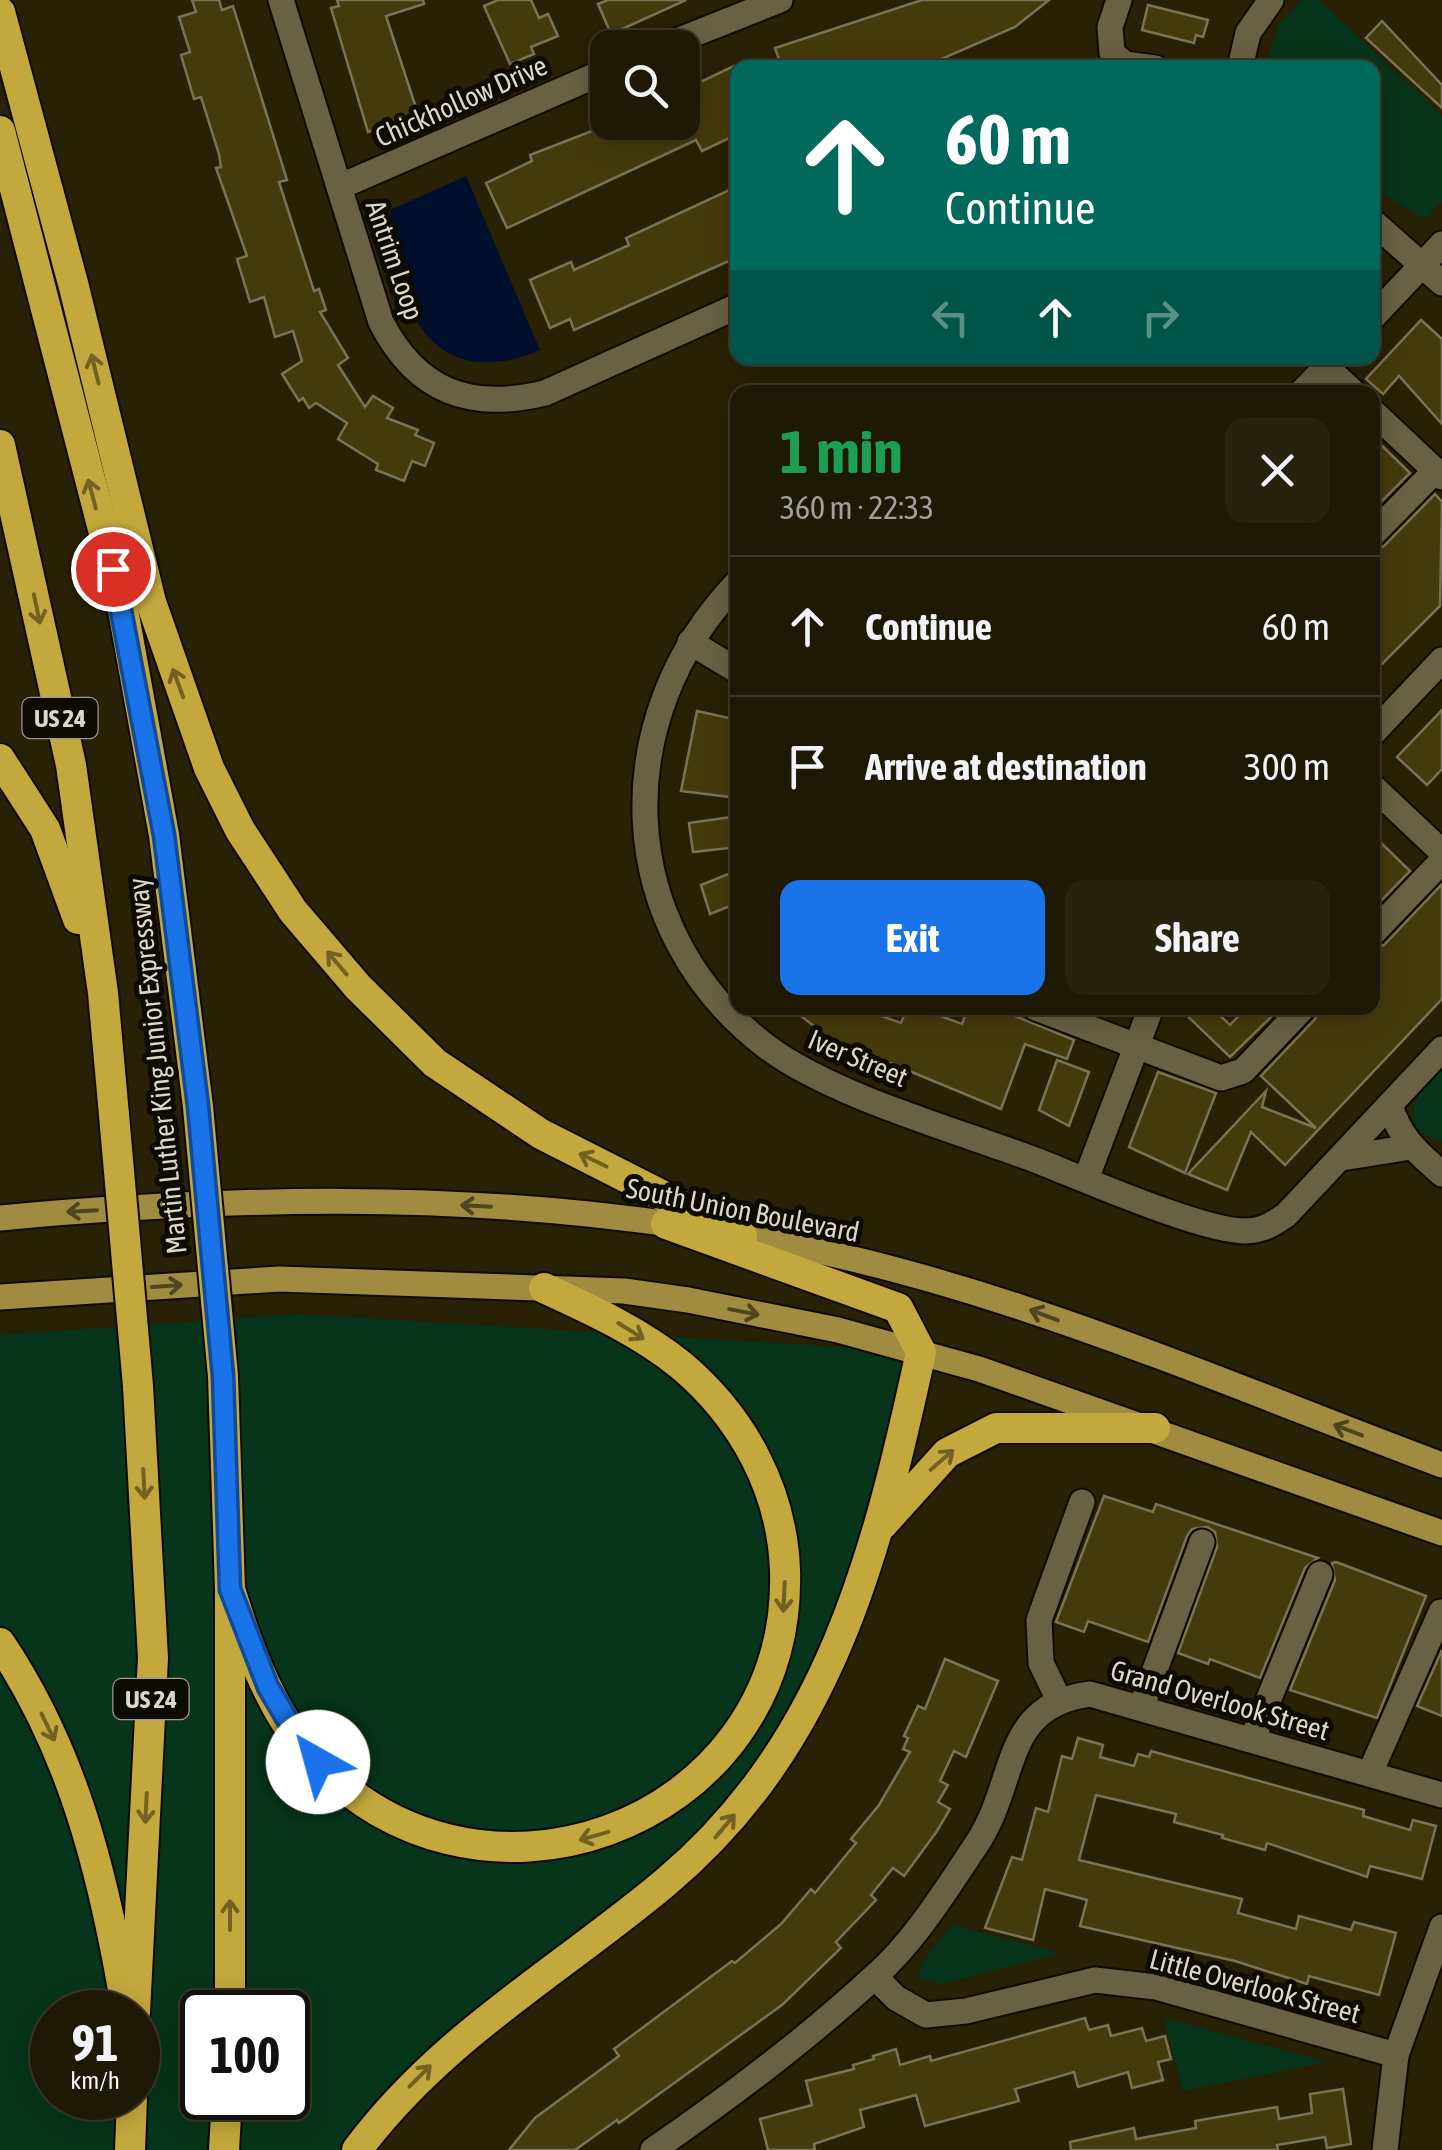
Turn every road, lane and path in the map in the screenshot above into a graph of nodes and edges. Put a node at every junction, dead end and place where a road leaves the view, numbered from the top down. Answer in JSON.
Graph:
{"nodes":[{"id":1,"x":281,"y":0,"type":"edge"},
{"id":2,"x":780,"y":0,"type":"edge"},
{"id":3,"x":1119,"y":0,"type":"edge"},
{"id":4,"x":1271,"y":0,"type":"edge"},
{"id":5,"x":712,"y":11,"type":"edge"},
{"id":6,"x":0,"y":12,"type":"edge"},
{"id":7,"x":685,"y":30,"type":"edge"},
{"id":8,"x":1120,"y":60,"type":"edge"},
{"id":9,"x":1242,"y":60,"type":"edge"},
{"id":10,"x":590,"y":78,"type":"edge"},
{"id":11,"x":0,"y":131,"type":"edge"},
{"id":12,"x":339,"y":188,"type":"junction"},
{"id":13,"x":1380,"y":228,"type":"edge"},
{"id":14,"x":1442,"y":244,"type":"edge"},
{"id":15,"x":1423,"y":265,"type":"junction"},
{"id":16,"x":1442,"y":283,"type":"edge"},
{"id":17,"x":730,"y":310,"type":"edge"},
{"id":18,"x":1380,"y":310,"type":"edge"},
{"id":19,"x":1327,"y":365,"type":"edge"},
{"id":20,"x":1332,"y":365,"type":"edge"},
{"id":21,"x":1309,"y":385,"type":"edge"},
{"id":22,"x":1348,"y":385,"type":"edge"},
{"id":23,"x":1380,"y":418,"type":"edge"},
{"id":24,"x":0,"y":446,"type":"edge"},
{"id":25,"x":1439,"y":473,"type":"edge"},
{"id":26,"x":1380,"y":528,"type":"edge"},
{"id":27,"x":730,"y":592,"type":"edge"},
{"id":28,"x":690,"y":642,"type":"junction"},
{"id":29,"x":1442,"y":660,"type":"edge"},
{"id":30,"x":730,"y":667,"type":"edge"},
{"id":31,"x":1380,"y":726,"type":"edge"},
{"id":32,"x":9,"y":770,"type":"edge"},
{"id":33,"x":1380,"y":794,"type":"edge"},
{"id":34,"x":1442,"y":852,"type":"edge"},
{"id":35,"x":1442,"y":861,"type":"edge"},
{"id":36,"x":1380,"y":926,"type":"edge"},
{"id":37,"x":102,"y":993,"type":"junction"},
{"id":38,"x":730,"y":1011,"type":"edge"},
{"id":39,"x":733,"y":1015,"type":"edge"},
{"id":40,"x":1054,"y":1015,"type":"edge"},
{"id":41,"x":1148,"y":1015,"type":"edge"},
{"id":42,"x":1296,"y":1015,"type":"edge"},
{"id":43,"x":1136,"y":1047,"type":"junction"},
{"id":44,"x":1442,"y":1049,"type":"edge"},
{"id":45,"x":1390,"y":1105,"type":"junction"},
{"id":46,"x":1411,"y":1147,"type":"junction"},
{"id":47,"x":1342,"y":1158,"type":"junction"},
{"id":48,"x":1442,"y":1174,"type":"edge"},
{"id":49,"x":1086,"y":1180,"type":"junction"},
{"id":50,"x":0,"y":1218,"type":"edge"},
{"id":51,"x":666,"y":1224,"type":"junction"},
{"id":52,"x":742,"y":1236,"type":"junction"},
{"id":53,"x":544,"y":1288,"type":"junction"},
{"id":54,"x":0,"y":1297,"type":"edge"},
{"id":55,"x":920,"y":1352,"type":"junction"},
{"id":56,"x":1155,"y":1428,"type":"junction"},
{"id":57,"x":1442,"y":1465,"type":"edge"},
{"id":58,"x":1082,"y":1502,"type":"dead end"},
{"id":59,"x":876,"y":1532,"type":"junction"},
{"id":60,"x":1442,"y":1533,"type":"edge"},
{"id":61,"x":1202,"y":1542,"type":"dead end"},
{"id":62,"x":1320,"y":1574,"type":"dead end"},
{"id":63,"x":230,"y":1589,"type":"junction"},
{"id":64,"x":1441,"y":1612,"type":"edge"},
{"id":65,"x":0,"y":1643,"type":"edge"},
{"id":66,"x":1058,"y":1698,"type":"junction"},
{"id":67,"x":1141,"y":1708,"type":"junction"},
{"id":68,"x":1252,"y":1740,"type":"junction"},
{"id":69,"x":1370,"y":1773,"type":"junction"},
{"id":70,"x":1442,"y":1795,"type":"edge"},
{"id":71,"x":1442,"y":1927,"type":"edge"},
{"id":72,"x":875,"y":1977,"type":"junction"},
{"id":73,"x":123,"y":1990,"type":"edge"},
{"id":74,"x":136,"y":1990,"type":"edge"},
{"id":75,"x":230,"y":1990,"type":"edge"},
{"id":76,"x":1396,"y":2054,"type":"junction"},
{"id":77,"x":131,"y":2120,"type":"edge"},
{"id":78,"x":226,"y":2120,"type":"edge"},
{"id":79,"x":130,"y":2150,"type":"edge"},
{"id":80,"x":224,"y":2150,"type":"edge"},
{"id":81,"x":357,"y":2150,"type":"edge"},
{"id":82,"x":653,"y":2150,"type":"edge"},
{"id":83,"x":1385,"y":2150,"type":"edge"}],
"edges":[{"from":1,"to":12,"type":"street","name":"Antrim Loop"},
{"from":2,"to":5,"type":"street"},
{"from":3,"to":8,"type":"street"},
{"from":4,"to":9,"type":"street"},
{"from":5,"to":7,"type":"street"},
{"from":52,"to":6,"type":"highway","one_way":true},
{"from":10,"to":12,"type":"street","name":"Chickhollow Drive"},
{"from":63,"to":11,"type":"highway","name":"Martin Luther King Junior Expressway","one_way":true,"bridge":true},
{"from":12,"to":17,"type":"street","name":"Antrim Loop"},
{"from":13,"to":15,"type":"street"},
{"from":14,"to":15,"type":"street"},
{"from":15,"to":16,"type":"street"},
{"from":15,"to":18,"type":"street"},
{"from":19,"to":21,"type":"street"},
{"from":20,"to":22,"type":"street"},
{"from":23,"to":25,"type":"street"},
{"from":24,"to":37,"type":"highway","name":"Martin Luther King Junior Expressway","number":"US 24","one_way":true},
{"from":25,"to":26,"type":"street"},
{"from":27,"to":28,"type":"street","name":"Iver Street"},
{"from":28,"to":30,"type":"street"},
{"from":28,"to":38,"type":"street","name":"Iver Street"},
{"from":29,"to":31,"type":"street"},
{"from":32,"to":37,"type":"highway"},
{"from":33,"to":34,"type":"street"},
{"from":35,"to":36,"type":"street"},
{"from":37,"to":74,"type":"highway","name":"Martin Luther King Junior Expressway","number":"US 24","one_way":true,"bridge":true},
{"from":39,"to":49,"type":"street","name":"Iver Street"},
{"from":40,"to":43,"type":"street"},
{"from":41,"to":43,"type":"street"},
{"from":42,"to":43,"type":"street"},
{"from":43,"to":49,"type":"street"},
{"from":44,"to":45,"type":"street"},
{"from":45,"to":46,"type":"street"},
{"from":45,"to":47,"type":"street"},
{"from":46,"to":47,"type":"street"},
{"from":46,"to":48,"type":"street"},
{"from":47,"to":49,"type":"street","name":"Iver Street"},
{"from":51,"to":50,"type":"main road","name":"South Union Boulevard","one_way":true},
{"from":51,"to":52,"type":"main road","name":"South Union Boulevard"},
{"from":51,"to":55,"type":"highway"},
{"from":57,"to":52,"type":"main road","name":"South Union Boulevard","one_way":true},
{"from":54,"to":53,"type":"main road","one_way":true},
{"from":53,"to":55,"type":"main road","one_way":true},
{"from":53,"to":63,"type":"highway","one_way":true},
{"from":55,"to":56,"type":"main road"},
{"from":55,"to":59,"type":"highway"},
{"from":59,"to":56,"type":"highway","one_way":true},
{"from":56,"to":60,"type":"main road"},
{"from":58,"to":66,"type":"street"},
{"from":81,"to":59,"type":"highway","one_way":true},
{"from":61,"to":67,"type":"street"},
{"from":62,"to":68,"type":"street"},
{"from":75,"to":63,"type":"highway","name":"Martin Luther King Junior Expressway","one_way":true},
{"from":64,"to":69,"type":"street"},
{"from":65,"to":73,"type":"highway","one_way":true},
{"from":66,"to":67,"type":"street","name":"Grand Overlook Street"},
{"from":66,"to":72,"type":"street"},
{"from":67,"to":68,"type":"street","name":"Grand Overlook Street"},
{"from":68,"to":69,"type":"street","name":"Grand Overlook Street"},
{"from":69,"to":70,"type":"street","name":"Grand Overlook Street"},
{"from":71,"to":76,"type":"street"},
{"from":72,"to":76,"type":"street","name":"Little Overlook Street"},
{"from":72,"to":82,"type":"street"},
{"from":76,"to":83,"type":"street"},
{"from":77,"to":79,"type":"highway"},
{"from":78,"to":80,"type":"highway"}]}
